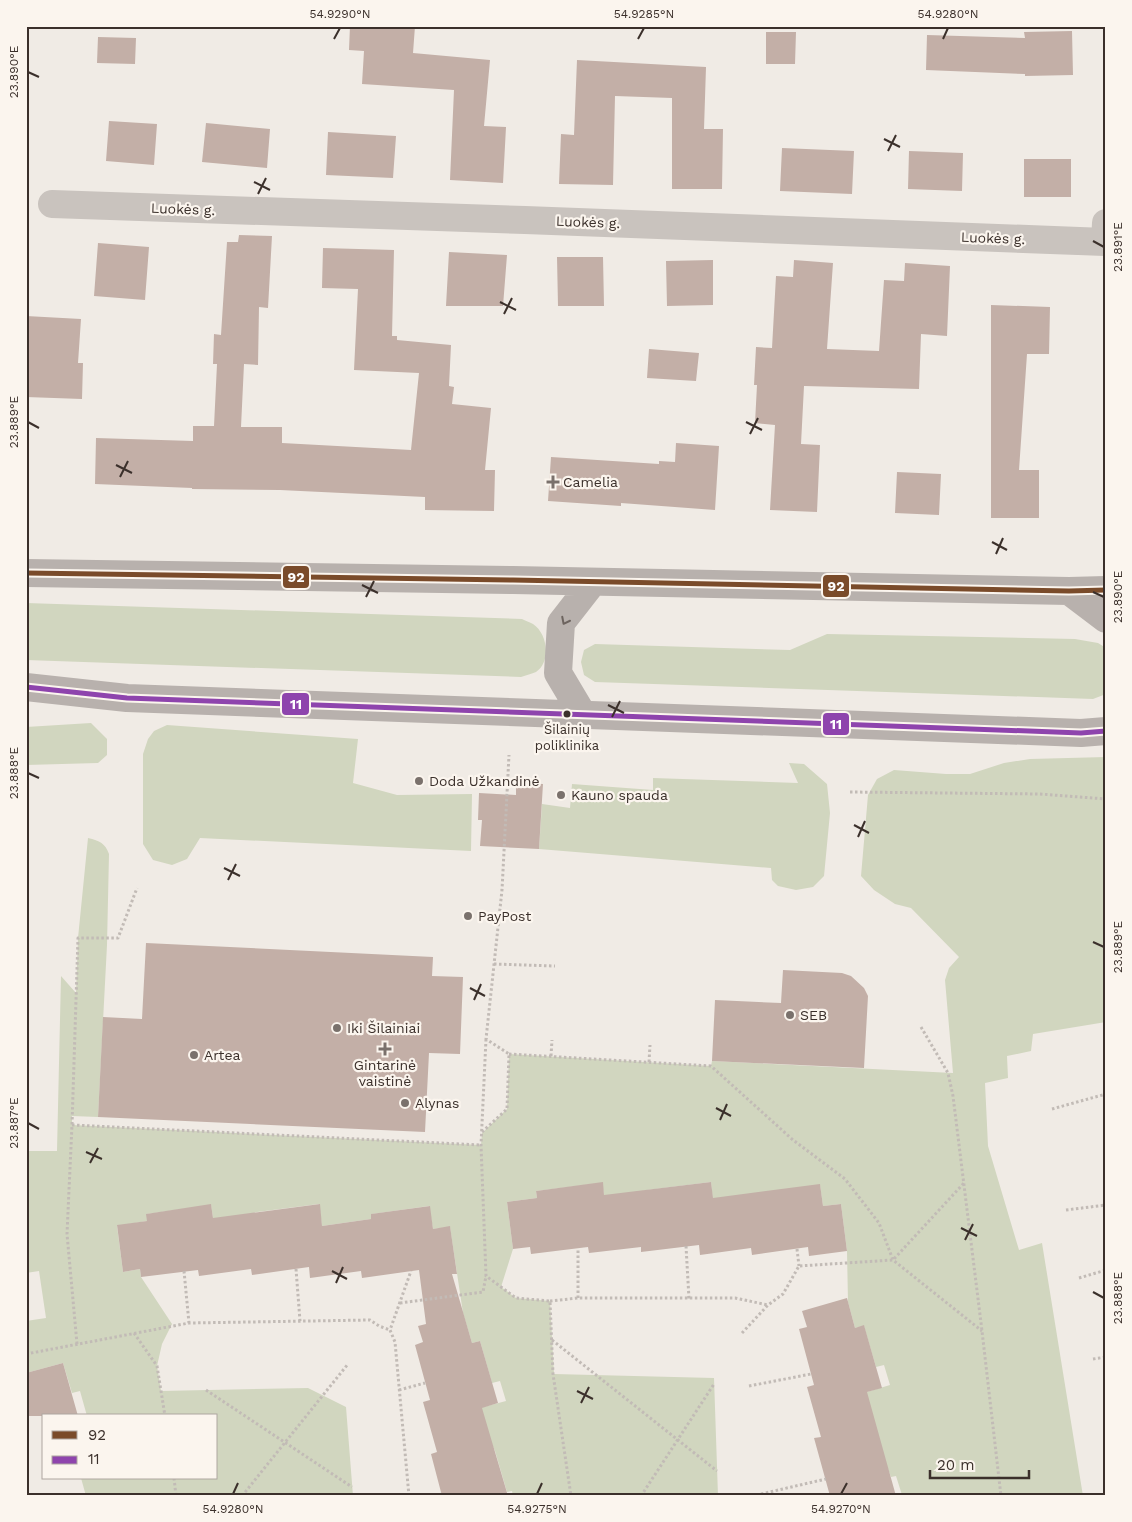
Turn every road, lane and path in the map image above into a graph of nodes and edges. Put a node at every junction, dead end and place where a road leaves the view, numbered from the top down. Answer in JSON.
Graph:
{"nodes":[{"id":1,"x":52,"y":204,"type":"dead end"},
{"id":2,"x":1106,"y":224,"type":"edge"},
{"id":3,"x":26,"y":558,"type":"edge"},
{"id":4,"x":26,"y":573,"type":"edge"},
{"id":5,"x":86,"y":573,"type":"junction"},
{"id":6,"x":593,"y":582,"type":"junction"},
{"id":7,"x":1106,"y":590,"type":"edge"},
{"id":8,"x":1069,"y":591,"type":"junction"},
{"id":9,"x":1106,"y":619,"type":"edge"},
{"id":10,"x":32,"y":690,"type":"edge"},
{"id":11,"x":583,"y":715,"type":"junction"},
{"id":12,"x":1106,"y":717,"type":"edge"},
{"id":13,"x":1093,"y":732,"type":"edge"},
{"id":14,"x":509,"y":755,"type":"dead end"},
{"id":15,"x":850,"y":792,"type":"dead end"},
{"id":16,"x":1106,"y":799,"type":"edge"},
{"id":17,"x":137,"y":888,"type":"dead end"},
{"id":18,"x":494,"y":964,"type":"junction"},
{"id":19,"x":556,"y":966,"type":"dead end"},
{"id":20,"x":921,"y":1027,"type":"dead end"},
{"id":21,"x":486,"y":1039,"type":"junction"},
{"id":22,"x":552,"y":1040,"type":"dead end"},
{"id":23,"x":650,"y":1044,"type":"dead end"},
{"id":24,"x":509,"y":1054,"type":"junction"},
{"id":25,"x":551,"y":1056,"type":"junction"},
{"id":26,"x":649,"y":1062,"type":"junction"},
{"id":27,"x":1106,"y":1094,"type":"edge"},
{"id":28,"x":1052,"y":1109,"type":"dead end"},
{"id":29,"x":72,"y":1125,"type":"junction"},
{"id":30,"x":482,"y":1132,"type":"junction"},
{"id":31,"x":481,"y":1145,"type":"junction"},
{"id":32,"x":964,"y":1183,"type":"junction"},
{"id":33,"x":1106,"y":1205,"type":"edge"},
{"id":34,"x":1066,"y":1210,"type":"dead end"},
{"id":35,"x":686,"y":1246,"type":"dead end"},
{"id":36,"x":578,"y":1248,"type":"dead end"},
{"id":37,"x":797,"y":1249,"type":"dead end"},
{"id":38,"x":893,"y":1260,"type":"junction"},
{"id":39,"x":799,"y":1266,"type":"junction"},
{"id":40,"x":296,"y":1269,"type":"dead end"},
{"id":41,"x":1106,"y":1270,"type":"edge"},
{"id":42,"x":411,"y":1271,"type":"dead end"},
{"id":43,"x":184,"y":1272,"type":"dead end"},
{"id":44,"x":486,"y":1276,"type":"junction"},
{"id":45,"x":1079,"y":1278,"type":"dead end"},
{"id":46,"x":578,"y":1298,"type":"junction"},
{"id":47,"x":689,"y":1299,"type":"junction"},
{"id":48,"x":550,"y":1301,"type":"junction"},
{"id":49,"x":400,"y":1303,"type":"junction"},
{"id":50,"x":768,"y":1305,"type":"junction"},
{"id":51,"x":300,"y":1322,"type":"junction"},
{"id":52,"x":190,"y":1323,"type":"junction"},
{"id":53,"x":390,"y":1330,"type":"junction"},
{"id":54,"x":982,"y":1331,"type":"junction"},
{"id":55,"x":134,"y":1333,"type":"junction"},
{"id":56,"x":742,"y":1333,"type":"dead end"},
{"id":57,"x":551,"y":1340,"type":"junction"},
{"id":58,"x":77,"y":1344,"type":"junction"},
{"id":59,"x":26,"y":1354,"type":"edge"},
{"id":60,"x":1106,"y":1357,"type":"edge"},
{"id":61,"x":1093,"y":1359,"type":"dead end"},
{"id":62,"x":348,"y":1364,"type":"dead end"},
{"id":63,"x":811,"y":1374,"type":"dead end"},
{"id":64,"x":425,"y":1383,"type":"dead end"},
{"id":65,"x":714,"y":1384,"type":"dead end"},
{"id":66,"x":749,"y":1386,"type":"dead end"},
{"id":67,"x":206,"y":1390,"type":"dead end"},
{"id":68,"x":399,"y":1390,"type":"junction"},
{"id":69,"x":165,"y":1414,"type":"edge"},
{"id":70,"x":678,"y":1439,"type":"junction"},
{"id":71,"x":285,"y":1442,"type":"junction"},
{"id":72,"x":717,"y":1471,"type":"dead end"},
{"id":73,"x":826,"y":1479,"type":"dead end"},
{"id":74,"x":174,"y":1480,"type":"edge"},
{"id":75,"x":352,"y":1487,"type":"dead end"},
{"id":76,"x":442,"y":1494,"type":"dead end"},
{"id":77,"x":761,"y":1494,"type":"dead end"},
{"id":78,"x":176,"y":1496,"type":"edge"},
{"id":79,"x":242,"y":1496,"type":"edge"},
{"id":80,"x":409,"y":1496,"type":"edge"},
{"id":81,"x":431,"y":1496,"type":"edge"},
{"id":82,"x":571,"y":1496,"type":"edge"},
{"id":83,"x":641,"y":1496,"type":"edge"},
{"id":84,"x":1001,"y":1496,"type":"edge"}],
"edges":[{"from":1,"to":2,"type":"street","name":"Luokės g."},
{"from":3,"to":5,"type":"main road"},
{"from":4,"to":5,"type":"main road"},
{"from":5,"to":6,"type":"main road"},
{"from":6,"to":8,"type":"main road"},
{"from":6,"to":11,"type":"main road","one_way":true},
{"from":7,"to":8,"type":"main road"},
{"from":8,"to":9,"type":"main road"},
{"from":10,"to":11,"type":"main road"},
{"from":11,"to":13,"type":"main road"},
{"from":12,"to":13,"type":"main road"},
{"from":14,"to":18,"type":"path"},
{"from":15,"to":16,"type":"path"},
{"from":17,"to":29,"type":"path"},
{"from":18,"to":19,"type":"path"},
{"from":18,"to":21,"type":"path"},
{"from":20,"to":32,"type":"path"},
{"from":21,"to":24,"type":"path"},
{"from":21,"to":30,"type":"path"},
{"from":22,"to":25,"type":"path"},
{"from":23,"to":26,"type":"path"},
{"from":24,"to":25,"type":"path"},
{"from":24,"to":30,"type":"path"},
{"from":25,"to":26,"type":"path"},
{"from":26,"to":38,"type":"path"},
{"from":27,"to":28,"type":"path"},
{"from":29,"to":31,"type":"path"},
{"from":29,"to":58,"type":"path"},
{"from":30,"to":31,"type":"path"},
{"from":31,"to":44,"type":"path"},
{"from":32,"to":38,"type":"path"},
{"from":32,"to":54,"type":"path"},
{"from":33,"to":34,"type":"path"},
{"from":35,"to":47,"type":"path"},
{"from":36,"to":46,"type":"path"},
{"from":37,"to":39,"type":"path"},
{"from":38,"to":39,"type":"path"},
{"from":38,"to":54,"type":"path"},
{"from":39,"to":50,"type":"path"},
{"from":40,"to":51,"type":"path"},
{"from":41,"to":45,"type":"path"},
{"from":42,"to":49,"type":"path"},
{"from":43,"to":52,"type":"path"},
{"from":44,"to":48,"type":"path"},
{"from":44,"to":49,"type":"path"},
{"from":46,"to":47,"type":"path"},
{"from":46,"to":48,"type":"path"},
{"from":47,"to":50,"type":"path"},
{"from":48,"to":57,"type":"path"},
{"from":49,"to":53,"type":"path"},
{"from":50,"to":56,"type":"path"},
{"from":51,"to":52,"type":"path"},
{"from":51,"to":53,"type":"path"},
{"from":52,"to":55,"type":"path"},
{"from":53,"to":68,"type":"path"},
{"from":54,"to":84,"type":"path"},
{"from":55,"to":58,"type":"path"},
{"from":55,"to":69,"type":"path"},
{"from":57,"to":70,"type":"path"},
{"from":57,"to":82,"type":"path"},
{"from":58,"to":59,"type":"path"},
{"from":60,"to":61,"type":"path"},
{"from":62,"to":71,"type":"path"},
{"from":63,"to":66,"type":"path"},
{"from":64,"to":68,"type":"path"},
{"from":65,"to":70,"type":"path"},
{"from":67,"to":71,"type":"path"},
{"from":68,"to":80,"type":"path"},
{"from":70,"to":72,"type":"path"},
{"from":70,"to":83,"type":"path"},
{"from":71,"to":75,"type":"path"},
{"from":71,"to":79,"type":"path"},
{"from":73,"to":77,"type":"path"},
{"from":74,"to":78,"type":"path"},
{"from":76,"to":81,"type":"path"}]}
